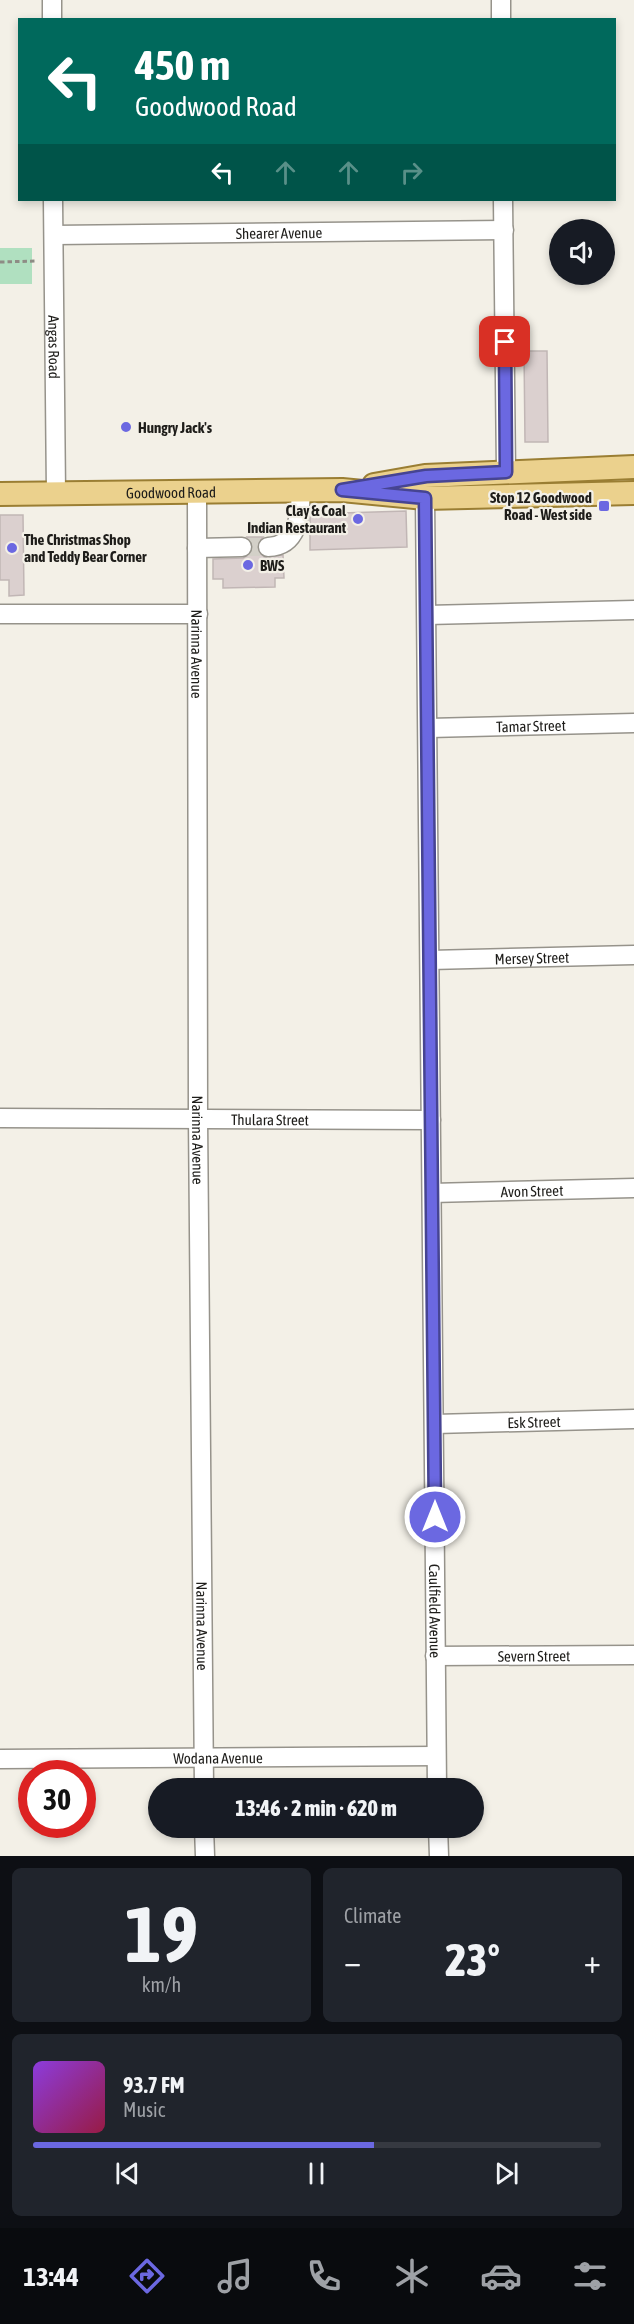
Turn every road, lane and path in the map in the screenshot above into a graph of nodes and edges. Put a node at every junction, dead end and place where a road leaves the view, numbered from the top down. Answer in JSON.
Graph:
{"nodes":[{"id":1,"x":52,"y":0,"type":"edge"},
{"id":2,"x":501,"y":0,"type":"edge"},
{"id":3,"x":52,"y":18,"type":"edge"},
{"id":4,"x":501,"y":18,"type":"edge"},
{"id":5,"x":54,"y":201,"type":"edge"},
{"id":6,"x":503,"y":201,"type":"edge"},
{"id":7,"x":504,"y":230,"type":"junction"},
{"id":8,"x":54,"y":235,"type":"junction"},
{"id":9,"x":54,"y":261,"type":"junction"},
{"id":10,"x":0,"y":262,"type":"edge"},
{"id":11,"x":634,"y":467,"type":"edge"},
{"id":12,"x":506,"y":472,"type":"junction"},
{"id":13,"x":342,"y":490,"type":"junction"},
{"id":14,"x":301,"y":491,"type":"junction"},
{"id":15,"x":197,"y":492,"type":"junction"},
{"id":16,"x":56,"y":493,"type":"junction"},
{"id":17,"x":634,"y":493,"type":"edge"},
{"id":18,"x":0,"y":494,"type":"edge"},
{"id":19,"x":425,"y":498,"type":"junction"},
{"id":20,"x":242,"y":547,"type":"tunnel mouth"},
{"id":21,"x":268,"y":547,"type":"tunnel mouth"},
{"id":22,"x":197,"y":548,"type":"junction"},
{"id":23,"x":634,"y":610,"type":"edge"},
{"id":24,"x":0,"y":614,"type":"edge"},
{"id":25,"x":198,"y":614,"type":"junction"},
{"id":26,"x":427,"y":615,"type":"junction"},
{"id":27,"x":634,"y":723,"type":"edge"},
{"id":28,"x":429,"y":728,"type":"junction"},
{"id":29,"x":634,"y":956,"type":"edge"},
{"id":30,"x":430,"y":960,"type":"junction"},
{"id":31,"x":0,"y":1118,"type":"edge"},
{"id":32,"x":198,"y":1118,"type":"junction"},
{"id":33,"x":431,"y":1120,"type":"junction"},
{"id":34,"x":634,"y":1188,"type":"edge"},
{"id":35,"x":432,"y":1193,"type":"junction"},
{"id":36,"x":634,"y":1419,"type":"edge"},
{"id":37,"x":435,"y":1424,"type":"junction"},
{"id":38,"x":634,"y":1655,"type":"edge"},
{"id":39,"x":435,"y":1656,"type":"junction"},
{"id":40,"x":436,"y":1756,"type":"junction"},
{"id":41,"x":204,"y":1758,"type":"junction"},
{"id":42,"x":0,"y":1759,"type":"edge"},
{"id":43,"x":204,"y":1778,"type":"edge"},
{"id":44,"x":437,"y":1778,"type":"edge"},
{"id":45,"x":204,"y":1838,"type":"edge"},
{"id":46,"x":438,"y":1838,"type":"edge"},
{"id":47,"x":205,"y":1856,"type":"edge"},
{"id":48,"x":439,"y":1856,"type":"edge"}],
"edges":[{"from":1,"to":3,"type":"street"},
{"from":2,"to":4,"type":"street"},
{"from":5,"to":8,"type":"street","name":"Angas Road"},
{"from":6,"to":7,"type":"street"},
{"from":7,"to":8,"type":"street","name":"Shearer Avenue"},
{"from":7,"to":12,"type":"street"},
{"from":8,"to":9,"type":"street","name":"Angas Road"},
{"from":9,"to":10,"type":"path"},
{"from":9,"to":16,"type":"street","name":"Angas Road"},
{"from":11,"to":12,"type":"main road","name":"Goodwood Road"},
{"from":12,"to":13,"type":"main road","name":"Goodwood Road"},
{"from":13,"to":14,"type":"main road","name":"Goodwood Road"},
{"from":13,"to":19,"type":"main road","name":"Goodwood Road"},
{"from":14,"to":15,"type":"main road","name":"Goodwood Road"},
{"from":14,"to":21,"type":"street"},
{"from":15,"to":16,"type":"main road","name":"Goodwood Road"},
{"from":15,"to":22,"type":"street","name":"Narinna Avenue"},
{"from":16,"to":18,"type":"main road","name":"Goodwood Road"},
{"from":17,"to":19,"type":"main road","name":"Goodwood Road"},
{"from":19,"to":26,"type":"street","name":"Caulfield Avenue"},
{"from":20,"to":22,"type":"street"},
{"from":22,"to":25,"type":"street","name":"Narinna Avenue"},
{"from":23,"to":26,"type":"street"},
{"from":24,"to":25,"type":"street"},
{"from":25,"to":32,"type":"street","name":"Narinna Avenue"},
{"from":26,"to":28,"type":"street","name":"Caulfield Avenue"},
{"from":27,"to":28,"type":"street","name":"Tamar Street"},
{"from":28,"to":30,"type":"street","name":"Caulfield Avenue"},
{"from":29,"to":30,"type":"street","name":"Mersey Street"},
{"from":30,"to":33,"type":"street","name":"Caulfield Avenue"},
{"from":31,"to":32,"type":"street","name":"Thulara Street"},
{"from":32,"to":33,"type":"street","name":"Thulara Street"},
{"from":32,"to":41,"type":"street","name":"Narinna Avenue"},
{"from":33,"to":35,"type":"street","name":"Caulfield Avenue"},
{"from":34,"to":35,"type":"street","name":"Avon Street"},
{"from":35,"to":37,"type":"street","name":"Caulfield Avenue"},
{"from":36,"to":37,"type":"street","name":"Esk Street"},
{"from":37,"to":39,"type":"street","name":"Caulfield Avenue"},
{"from":38,"to":39,"type":"street","name":"Severn Street"},
{"from":39,"to":40,"type":"street","name":"Caulfield Avenue"},
{"from":40,"to":41,"type":"street","name":"Wodana Avenue"},
{"from":40,"to":44,"type":"street","name":"Caulfield Avenue"},
{"from":41,"to":42,"type":"street","name":"Wodana Avenue"},
{"from":41,"to":43,"type":"street","name":"Narinna Avenue"},
{"from":45,"to":47,"type":"street"},
{"from":46,"to":48,"type":"street"}]}
